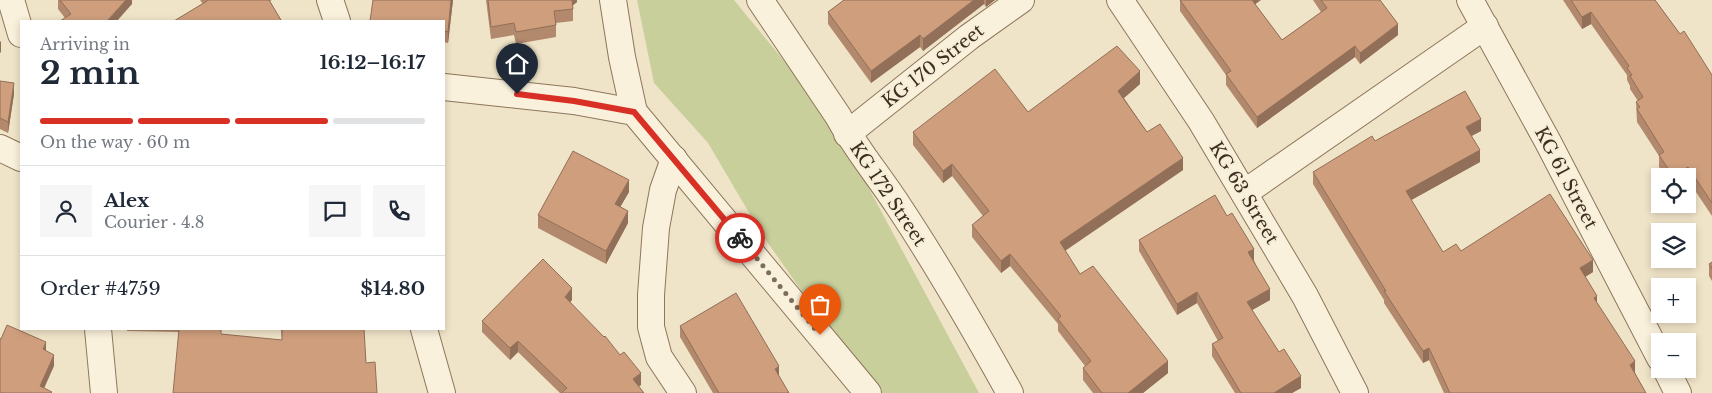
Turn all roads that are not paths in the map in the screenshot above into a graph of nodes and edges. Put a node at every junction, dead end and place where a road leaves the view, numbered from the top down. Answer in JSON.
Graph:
{"nodes":[{"id":1,"x":11,"y":0,"type":"edge"},
{"id":2,"x":330,"y":0,"type":"edge"},
{"id":3,"x":613,"y":0,"type":"edge"},
{"id":4,"x":760,"y":0,"type":"edge"},
{"id":5,"x":1021,"y":0,"type":"edge"},
{"id":6,"x":1120,"y":0,"type":"edge"},
{"id":7,"x":1470,"y":0,"type":"edge"},
{"id":8,"x":337,"y":20,"type":"edge"},
{"id":9,"x":1485,"y":26,"type":"junction"},
{"id":10,"x":20,"y":31,"type":"edge"},
{"id":11,"x":445,"y":87,"type":"edge"},
{"id":12,"x":634,"y":112,"type":"junction"},
{"id":13,"x":847,"y":134,"type":"junction"},
{"id":14,"x":0,"y":148,"type":"edge"},
{"id":15,"x":20,"y":158,"type":"edge"},
{"id":16,"x":674,"y":160,"type":"junction"},
{"id":17,"x":1244,"y":193,"type":"junction"},
{"id":18,"x":98,"y":330,"type":"edge"},
{"id":19,"x":424,"y":330,"type":"edge"},
{"id":20,"x":1651,"y":341,"type":"edge"},
{"id":21,"x":1670,"y":378,"type":"edge"},
{"id":22,"x":104,"y":393,"type":"edge"},
{"id":23,"x":442,"y":393,"type":"edge"},
{"id":24,"x":683,"y":393,"type":"edge"},
{"id":25,"x":868,"y":393,"type":"edge"},
{"id":26,"x":1010,"y":393,"type":"edge"},
{"id":27,"x":1355,"y":393,"type":"edge"},
{"id":28,"x":1678,"y":393,"type":"edge"}],
"edges":[{"from":1,"to":10,"type":"street"},
{"from":2,"to":8,"type":"street"},
{"from":3,"to":12,"type":"street"},
{"from":4,"to":13,"type":"street","name":"KG 172 Street"},
{"from":5,"to":13,"type":"street","name":"KG 170 Street"},
{"from":6,"to":17,"type":"street","name":"KG 63 Street"},
{"from":7,"to":9,"type":"street","name":"KG 61 Street"},
{"from":9,"to":17,"type":"street"},
{"from":9,"to":20,"type":"street","name":"KG 61 Street"},
{"from":11,"to":12,"type":"street"},
{"from":12,"to":16,"type":"street"},
{"from":13,"to":26,"type":"street","name":"KG 172 Street"},
{"from":14,"to":15,"type":"street"},
{"from":16,"to":24,"type":"street"},
{"from":16,"to":25,"type":"street"},
{"from":17,"to":27,"type":"street","name":"KG 63 Street"},
{"from":18,"to":22,"type":"street"},
{"from":19,"to":23,"type":"street"},
{"from":21,"to":28,"type":"street"}]}
